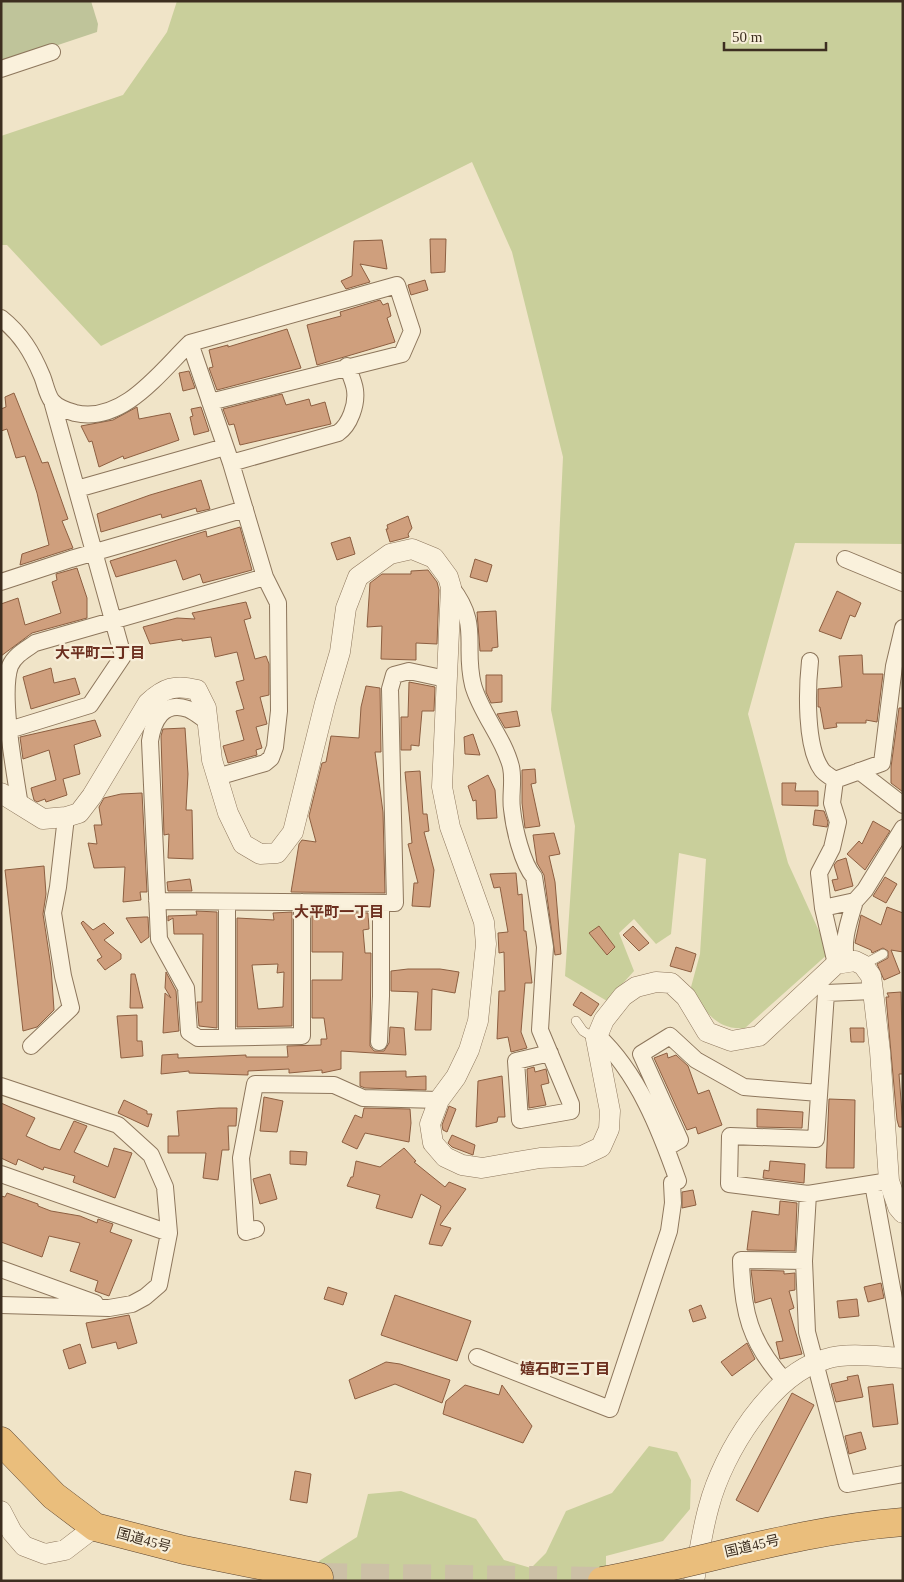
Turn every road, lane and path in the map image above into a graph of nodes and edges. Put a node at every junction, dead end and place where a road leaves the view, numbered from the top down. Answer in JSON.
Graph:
{"nodes":[{"id":1,"x":52,"y":52,"type":"dead end"},
{"id":2,"x":1,"y":69,"type":"edge"},
{"id":3,"x":1,"y":318,"type":"edge"},
{"id":4,"x":190,"y":343,"type":"junction"},
{"id":5,"x":347,"y":366,"type":"junction"},
{"id":6,"x":52,"y":401,"type":"junction"},
{"id":7,"x":210,"y":402,"type":"junction"},
{"id":8,"x":226,"y":447,"type":"junction"},
{"id":9,"x":231,"y":463,"type":"junction"},
{"id":10,"x":77,"y":489,"type":"junction"},
{"id":11,"x":245,"y":509,"type":"junction"},
{"id":12,"x":95,"y":552,"type":"junction"},
{"id":13,"x":845,"y":559,"type":"dead end"},
{"id":14,"x":266,"y":577,"type":"junction"},
{"id":15,"x":1,"y":582,"type":"edge"},
{"id":16,"x":903,"y":583,"type":"edge"},
{"id":17,"x":451,"y":587,"type":"junction"},
{"id":18,"x":114,"y":620,"type":"junction"},
{"id":19,"x":903,"y":628,"type":"edge"},
{"id":20,"x":810,"y":661,"type":"dead end"},
{"id":21,"x":446,"y":679,"type":"junction"},
{"id":22,"x":208,"y":722,"type":"junction"},
{"id":23,"x":8,"y":730,"type":"junction"},
{"id":24,"x":859,"y":771,"type":"junction"},
{"id":25,"x":218,"y":777,"type":"junction"},
{"id":26,"x":835,"y":780,"type":"junction"},
{"id":27,"x":1,"y":793,"type":"edge"},
{"id":28,"x":903,"y":805,"type":"edge"},
{"id":29,"x":20,"y":806,"type":"junction"},
{"id":30,"x":66,"y":817,"type":"junction"},
{"id":31,"x":903,"y":828,"type":"edge"},
{"id":32,"x":898,"y":847,"type":"edge"},
{"id":33,"x":156,"y":901,"type":"junction"},
{"id":34,"x":855,"y":901,"type":"junction"},
{"id":35,"x":227,"y":902,"type":"junction"},
{"id":36,"x":302,"y":902,"type":"junction"},
{"id":37,"x":380,"y":903,"type":"junction"},
{"id":38,"x":823,"y":908,"type":"junction"},
{"id":39,"x":883,"y":954,"type":"dead end"},
{"id":40,"x":848,"y":964,"type":"junction"},
{"id":41,"x":873,"y":991,"type":"junction"},
{"id":42,"x":576,"y":1021,"type":"dead end"},
{"id":43,"x":227,"y":1037,"type":"junction"},
{"id":44,"x":597,"y":1037,"type":"junction"},
{"id":45,"x":379,"y":1042,"type":"dead end"},
{"id":46,"x":31,"y":1046,"type":"dead end"},
{"id":47,"x":550,"y":1053,"type":"junction"},
{"id":48,"x":1,"y":1086,"type":"edge"},
{"id":49,"x":819,"y":1093,"type":"junction"},
{"id":50,"x":439,"y":1100,"type":"junction"},
{"id":51,"x":666,"y":1148,"type":"junction"},
{"id":52,"x":1,"y":1174,"type":"edge"},
{"id":53,"x":881,"y":1182,"type":"junction"},
{"id":54,"x":808,"y":1194,"type":"junction"},
{"id":55,"x":903,"y":1214,"type":"edge"},
{"id":56,"x":256,"y":1229,"type":"dead end"},
{"id":57,"x":169,"y":1233,"type":"junction"},
{"id":58,"x":804,"y":1261,"type":"junction"},
{"id":59,"x":1,"y":1269,"type":"edge"},
{"id":60,"x":1,"y":1305,"type":"edge"},
{"id":61,"x":109,"y":1308,"type":"junction"},
{"id":62,"x":903,"y":1348,"type":"edge"},
{"id":63,"x":477,"y":1357,"type":"dead end"},
{"id":64,"x":903,"y":1358,"type":"edge"},
{"id":65,"x":817,"y":1362,"type":"junction"},
{"id":66,"x":785,"y":1381,"type":"junction"},
{"id":67,"x":1,"y":1440,"type":"edge"},
{"id":68,"x":903,"y":1474,"type":"edge"},
{"id":69,"x":1,"y":1511,"type":"edge"},
{"id":70,"x":903,"y":1522,"type":"edge"},
{"id":71,"x":95,"y":1527,"type":"junction"},
{"id":72,"x":319,"y":1577,"type":"dead end"},
{"id":73,"x":602,"y":1581,"type":"edge"},
{"id":74,"x":694,"y":1581,"type":"edge"}],
"edges":[{"from":1,"to":2,"type":"street"},
{"from":3,"to":6,"type":"street"},
{"from":4,"to":5,"type":"street"},
{"from":4,"to":6,"type":"street"},
{"from":4,"to":7,"type":"street"},
{"from":5,"to":7,"type":"street"},
{"from":5,"to":9,"type":"street"},
{"from":6,"to":10,"type":"street"},
{"from":7,"to":8,"type":"street"},
{"from":8,"to":9,"type":"street"},
{"from":8,"to":10,"type":"street"},
{"from":9,"to":11,"type":"street"},
{"from":10,"to":12,"type":"street"},
{"from":11,"to":12,"type":"street"},
{"from":11,"to":14,"type":"street"},
{"from":12,"to":15,"type":"street"},
{"from":12,"to":18,"type":"street"},
{"from":13,"to":16,"type":"street"},
{"from":14,"to":18,"type":"street"},
{"from":14,"to":25,"type":"street"},
{"from":17,"to":21,"type":"street"},
{"from":17,"to":25,"type":"street"},
{"from":17,"to":47,"type":"street"},
{"from":18,"to":23,"type":"street"},
{"from":18,"to":23,"type":"street"},
{"from":19,"to":24,"type":"street"},
{"from":20,"to":26,"type":"street"},
{"from":21,"to":37,"type":"street"},
{"from":21,"to":50,"type":"street"},
{"from":22,"to":25,"type":"street"},
{"from":22,"to":30,"type":"street"},
{"from":22,"to":33,"type":"street"},
{"from":23,"to":29,"type":"street"},
{"from":24,"to":26,"type":"street"},
{"from":24,"to":28,"type":"street"},
{"from":26,"to":38,"type":"street"},
{"from":27,"to":29,"type":"street"},
{"from":29,"to":30,"type":"street"},
{"from":30,"to":46,"type":"street"},
{"from":31,"to":32,"type":"street"},
{"from":32,"to":34,"type":"street"},
{"from":33,"to":35,"type":"street"},
{"from":33,"to":43,"type":"street"},
{"from":34,"to":38,"type":"street"},
{"from":34,"to":40,"type":"street"},
{"from":35,"to":36,"type":"street"},
{"from":35,"to":43,"type":"street"},
{"from":36,"to":37,"type":"street"},
{"from":36,"to":43,"type":"street"},
{"from":37,"to":45,"type":"street"},
{"from":38,"to":40,"type":"street"},
{"from":39,"to":40,"type":"lane"},
{"from":40,"to":41,"type":"street"},
{"from":40,"to":44,"type":"street"},
{"from":41,"to":49,"type":"street"},
{"from":41,"to":53,"type":"street"},
{"from":42,"to":44,"type":"lane"},
{"from":44,"to":50,"type":"street"},
{"from":44,"to":51,"type":"street"},
{"from":47,"to":47,"type":"street"},
{"from":48,"to":57,"type":"street"},
{"from":49,"to":51,"type":"street"},
{"from":49,"to":54,"type":"street"},
{"from":50,"to":56,"type":"street"},
{"from":51,"to":63,"type":"street"},
{"from":52,"to":57,"type":"street"},
{"from":53,"to":54,"type":"street"},
{"from":53,"to":55,"type":"street"},
{"from":53,"to":62,"type":"street"},
{"from":54,"to":58,"type":"street"},
{"from":57,"to":61,"type":"street"},
{"from":58,"to":65,"type":"street"},
{"from":58,"to":66,"type":"street"},
{"from":59,"to":61,"type":"street"},
{"from":60,"to":61,"type":"street"},
{"from":64,"to":65,"type":"street"},
{"from":65,"to":66,"type":"street"},
{"from":65,"to":68,"type":"street"},
{"from":66,"to":74,"type":"street"},
{"from":67,"to":71,"type":"highway","name":"国道45号"},
{"from":69,"to":71,"type":"street"},
{"from":70,"to":73,"type":"highway","name":"国道45号","bridge":true},
{"from":71,"to":72,"type":"highway","name":"国道45号"}]}
